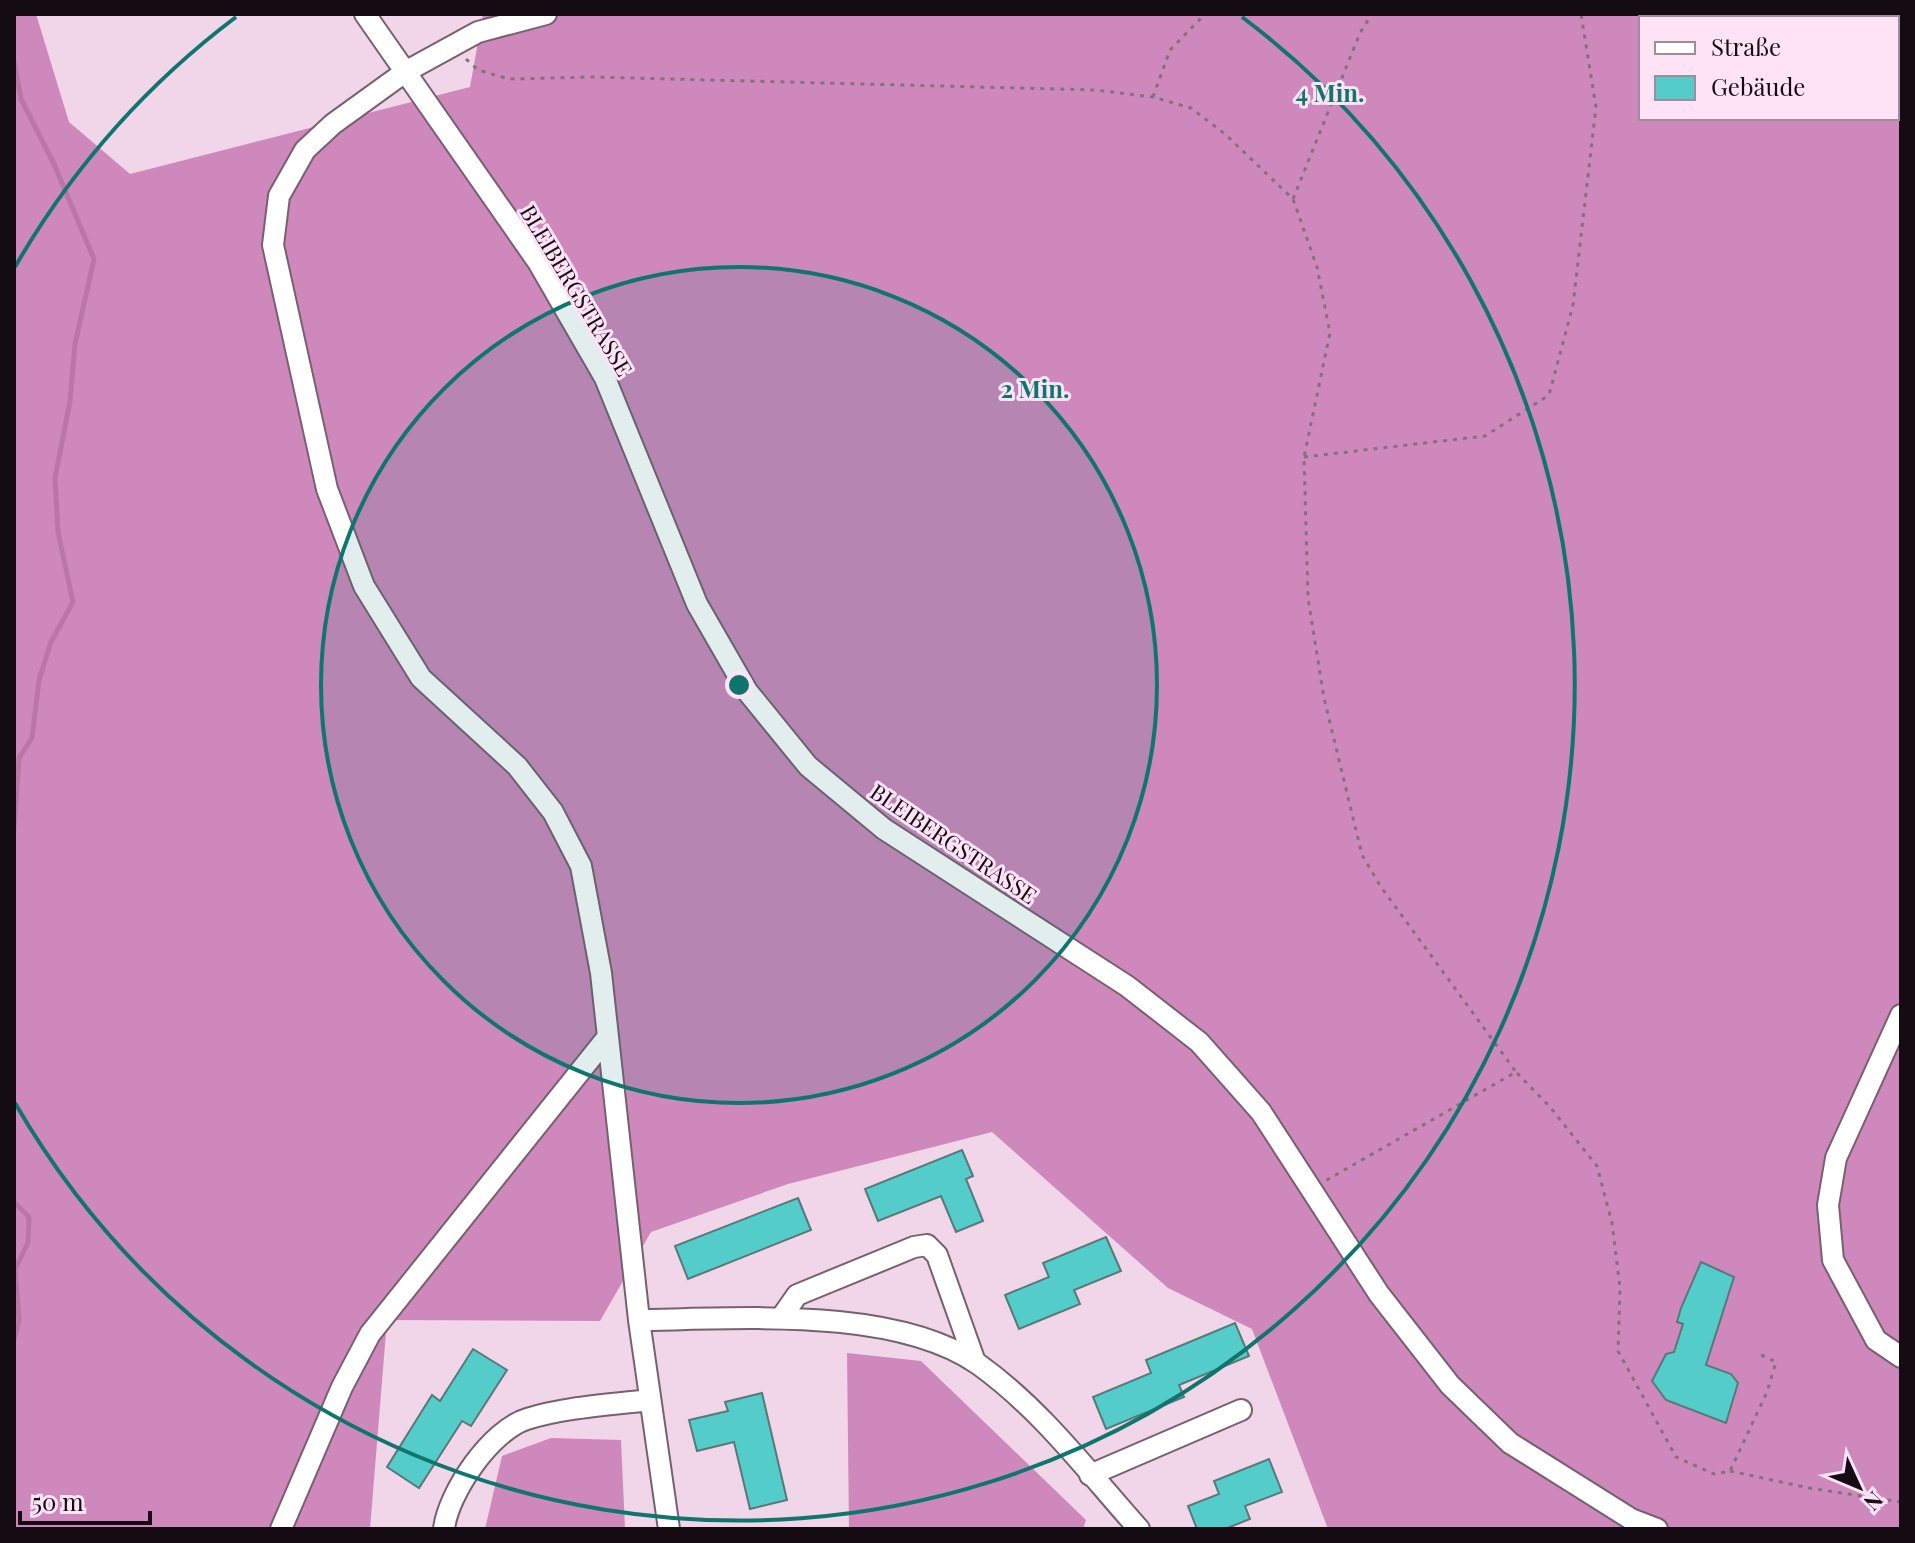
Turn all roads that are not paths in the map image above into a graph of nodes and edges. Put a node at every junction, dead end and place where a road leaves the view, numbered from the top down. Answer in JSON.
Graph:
{"nodes":[{"id":1,"x":365,"y":14,"type":"edge"},
{"id":2,"x":546,"y":14,"type":"edge"},
{"id":3,"x":405,"y":72,"type":"junction"},
{"id":4,"x":1901,"y":1015,"type":"edge"},
{"id":5,"x":606,"y":1039,"type":"junction"},
{"id":6,"x":781,"y":1318,"type":"junction"},
{"id":7,"x":639,"y":1320,"type":"junction"},
{"id":8,"x":1901,"y":1357,"type":"edge"},
{"id":9,"x":975,"y":1362,"type":"junction"},
{"id":10,"x":649,"y":1400,"type":"junction"},
{"id":11,"x":1241,"y":1410,"type":"dead end"},
{"id":12,"x":1090,"y":1475,"type":"junction"},
{"id":13,"x":281,"y":1529,"type":"edge"},
{"id":14,"x":444,"y":1529,"type":"edge"},
{"id":15,"x":669,"y":1529,"type":"edge"},
{"id":16,"x":1139,"y":1529,"type":"edge"},
{"id":17,"x":1657,"y":1529,"type":"edge"}],
"edges":[{"from":1,"to":3,"type":"street","name":"BLEIBERGSTRASSE"},
{"from":2,"to":3,"type":"street"},
{"from":3,"to":5,"type":"street"},
{"from":3,"to":17,"type":"street","name":"BLEIBERGSTRASSE"},
{"from":4,"to":8,"type":"street"},
{"from":5,"to":7,"type":"street"},
{"from":5,"to":13,"type":"street"},
{"from":6,"to":7,"type":"street"},
{"from":6,"to":9,"type":"street"},
{"from":6,"to":9,"type":"street"},
{"from":7,"to":10,"type":"street"},
{"from":9,"to":12,"type":"street"},
{"from":10,"to":14,"type":"street"},
{"from":10,"to":15,"type":"street"},
{"from":11,"to":12,"type":"street"},
{"from":12,"to":16,"type":"street"}]}
